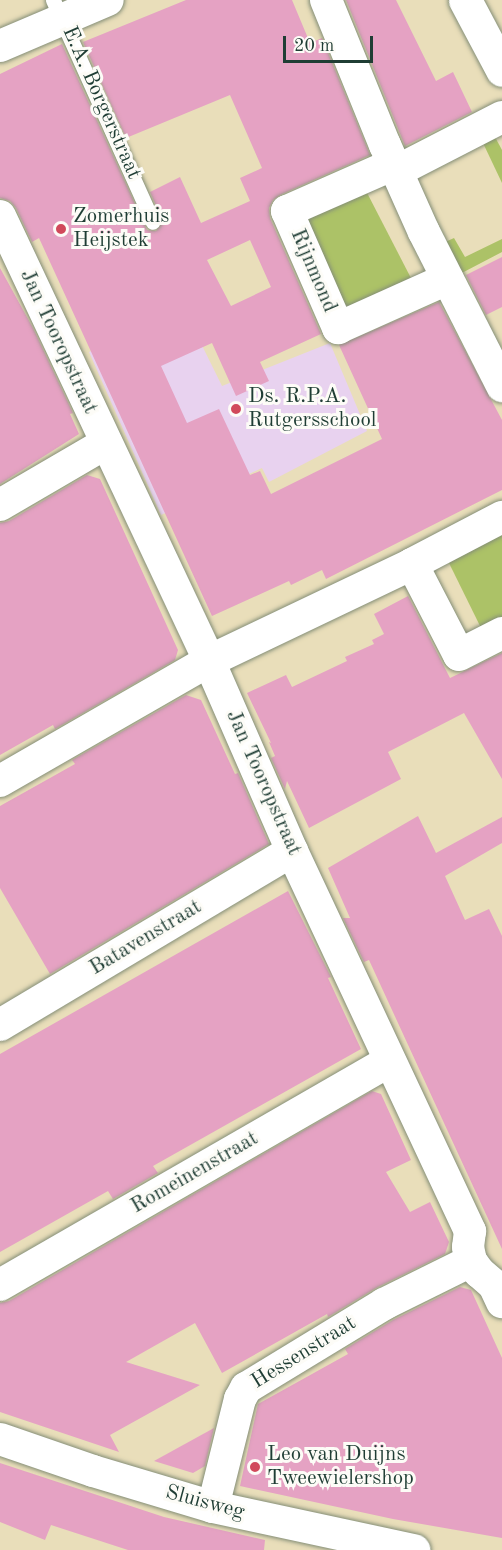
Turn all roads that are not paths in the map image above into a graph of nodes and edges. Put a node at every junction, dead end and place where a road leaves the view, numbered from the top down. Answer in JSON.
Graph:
{"nodes":[{"id":1,"x":108,"y":0,"type":"edge"},
{"id":2,"x":326,"y":0,"type":"edge"},
{"id":3,"x":465,"y":0,"type":"edge"},
{"id":4,"x":58,"y":9,"type":"edge"},
{"id":5,"x":0,"y":46,"type":"edge"},
{"id":6,"x":502,"y":70,"type":"edge"},
{"id":7,"x":502,"y":117,"type":"edge"},
{"id":8,"x":395,"y":168,"type":"junction"},
{"id":9,"x":0,"y":216,"type":"edge"},
{"id":10,"x":153,"y":222,"type":"dead end"},
{"id":11,"x":10,"y":265,"type":"edge"},
{"id":12,"x":447,"y":279,"type":"junction"},
{"id":13,"x":502,"y":386,"type":"edge"},
{"id":14,"x":106,"y":443,"type":"junction"},
{"id":15,"x":0,"y":505,"type":"edge"},
{"id":16,"x":502,"y":517,"type":"edge"},
{"id":17,"x":412,"y":564,"type":"junction"},
{"id":18,"x":502,"y":633,"type":"edge"},
{"id":19,"x":209,"y":661,"type":"junction"},
{"id":20,"x":0,"y":781,"type":"edge"},
{"id":21,"x":292,"y":851,"type":"junction"},
{"id":22,"x":0,"y":1025,"type":"edge"},
{"id":23,"x":389,"y":1062,"type":"junction"},
{"id":24,"x":471,"y":1261,"type":"junction"},
{"id":25,"x":0,"y":1285,"type":"edge"},
{"id":26,"x":502,"y":1302,"type":"edge"},
{"id":27,"x":0,"y":1438,"type":"edge"},
{"id":28,"x":213,"y":1507,"type":"junction"},
{"id":29,"x":394,"y":1548,"type":"edge"}],
"edges":[{"from":1,"to":4,"type":"street","name":"E.A. Borgerstraat"},
{"from":2,"to":8,"type":"street"},
{"from":3,"to":6,"type":"street"},
{"from":4,"to":5,"type":"street","name":"E.A. Borgerstraat"},
{"from":4,"to":10,"type":"lane","name":"E.A. Borgerstraat"},
{"from":7,"to":8,"type":"street","name":"Rijnmond"},
{"from":8,"to":12,"type":"street"},
{"from":8,"to":12,"type":"street","name":"Rijnmond"},
{"from":9,"to":11,"type":"street","name":"Jan Tooropstraat"},
{"from":11,"to":14,"type":"street","name":"Jan Tooropstraat"},
{"from":12,"to":13,"type":"street"},
{"from":14,"to":15,"type":"street"},
{"from":14,"to":19,"type":"street","name":"Jan Tooropstraat"},
{"from":16,"to":17,"type":"street"},
{"from":17,"to":18,"type":"street"},
{"from":17,"to":19,"type":"street"},
{"from":19,"to":20,"type":"street"},
{"from":19,"to":21,"type":"street","name":"Jan Tooropstraat"},
{"from":21,"to":22,"type":"street","name":"Batavenstraat"},
{"from":21,"to":23,"type":"street","name":"Jan Tooropstraat"},
{"from":23,"to":24,"type":"street","name":"Jan Tooropstraat"},
{"from":23,"to":25,"type":"street","name":"Romeinenstraat"},
{"from":24,"to":26,"type":"street"},
{"from":24,"to":28,"type":"street","name":"Hessenstraat"},
{"from":27,"to":28,"type":"street","name":"Sluisweg"},
{"from":28,"to":29,"type":"street","name":"Sluisweg"}]}
